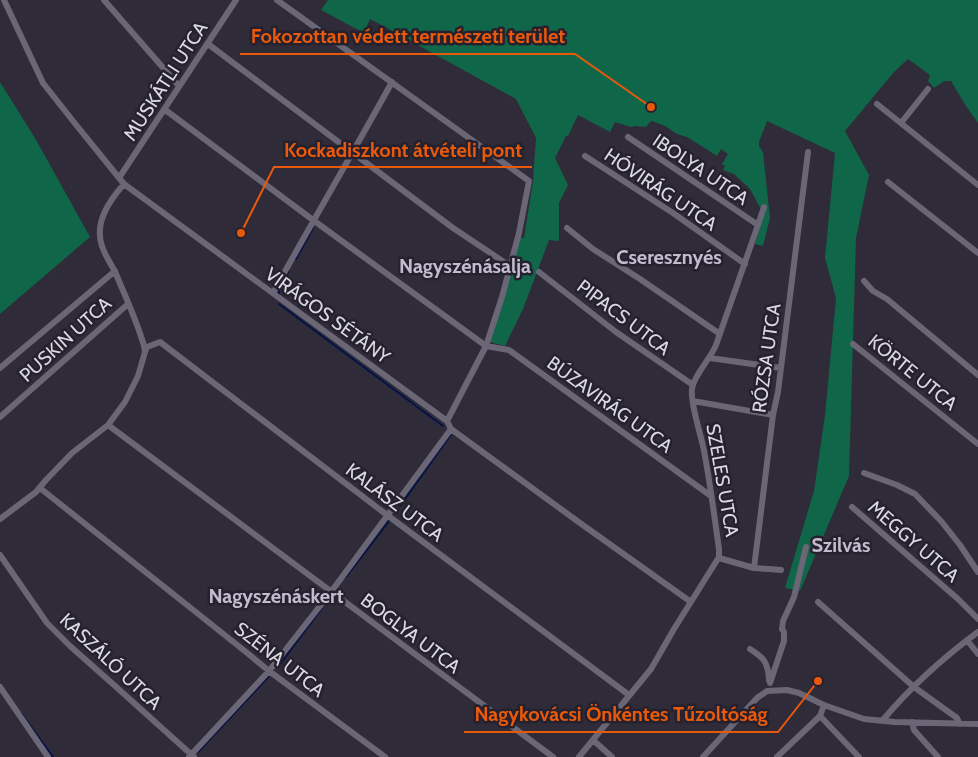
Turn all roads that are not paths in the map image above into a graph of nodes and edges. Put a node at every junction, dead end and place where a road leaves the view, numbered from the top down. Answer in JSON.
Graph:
{"nodes":[{"id":1,"x":4,"y":0,"type":"edge"},
{"id":2,"x":104,"y":0,"type":"edge"},
{"id":3,"x":277,"y":0,"type":"edge"},
{"id":4,"x":234,"y":1,"type":"edge"},
{"id":5,"x":208,"y":44,"type":"junction"},
{"id":6,"x":392,"y":82,"type":"junction"},
{"id":7,"x":180,"y":86,"type":"junction"},
{"id":8,"x":928,"y":89,"type":"dead end"},
{"id":9,"x":877,"y":104,"type":"dead end"},
{"id":10,"x":164,"y":109,"type":"junction"},
{"id":11,"x":901,"y":123,"type":"junction"},
{"id":12,"x":628,"y":138,"type":"dead end"},
{"id":13,"x":353,"y":152,"type":"junction"},
{"id":14,"x":808,"y":152,"type":"dead end"},
{"id":15,"x":585,"y":156,"type":"dead end"},
{"id":16,"x":119,"y":178,"type":"junction"},
{"id":17,"x":888,"y":182,"type":"dead end"},
{"id":18,"x":124,"y":184,"type":"junction"},
{"id":19,"x":978,"y":185,"type":"edge"},
{"id":20,"x":764,"y":207,"type":"dead end"},
{"id":21,"x":313,"y":220,"type":"junction"},
{"id":22,"x":758,"y":225,"type":"junction"},
{"id":23,"x":567,"y":228,"type":"dead end"},
{"id":24,"x":978,"y":253,"type":"edge"},
{"id":25,"x":745,"y":264,"type":"junction"},
{"id":26,"x":510,"y":266,"type":"junction"},
{"id":27,"x":114,"y":271,"type":"junction"},
{"id":28,"x":539,"y":272,"type":"dead end"},
{"id":29,"x":864,"y":281,"type":"dead end"},
{"id":30,"x":273,"y":293,"type":"junction"},
{"id":31,"x":128,"y":304,"type":"junction"},
{"id":32,"x":720,"y":334,"type":"junction"},
{"id":33,"x":853,"y":344,"type":"dead end"},
{"id":34,"x":486,"y":346,"type":"junction"},
{"id":35,"x":145,"y":352,"type":"junction"},
{"id":36,"x":710,"y":358,"type":"junction"},
{"id":37,"x":0,"y":368,"type":"edge"},
{"id":38,"x":781,"y":368,"type":"junction"},
{"id":39,"x":978,"y":375,"type":"edge"},
{"id":40,"x":693,"y":385,"type":"junction"},
{"id":41,"x":693,"y":401,"type":"junction"},
{"id":42,"x":773,"y":415,"type":"junction"},
{"id":43,"x":0,"y":417,"type":"edge"},
{"id":44,"x":447,"y":422,"type":"junction"},
{"id":45,"x":108,"y":425,"type":"junction"},
{"id":46,"x":451,"y":428,"type":"junction"},
{"id":47,"x":978,"y":444,"type":"edge"},
{"id":48,"x":864,"y":473,"type":"dead end"},
{"id":49,"x":40,"y":488,"type":"junction"},
{"id":50,"x":711,"y":496,"type":"junction"},
{"id":51,"x":852,"y":507,"type":"dead end"},
{"id":52,"x":387,"y":515,"type":"junction"},
{"id":53,"x":0,"y":519,"type":"edge"},
{"id":54,"x":806,"y":547,"type":"dead end"},
{"id":55,"x":0,"y":555,"type":"edge"},
{"id":56,"x":719,"y":558,"type":"junction"},
{"id":57,"x":754,"y":568,"type":"junction"},
{"id":58,"x":781,"y":570,"type":"dead end"},
{"id":59,"x":978,"y":572,"type":"edge"},
{"id":60,"x":331,"y":592,"type":"junction"},
{"id":61,"x":691,"y":602,"type":"junction"},
{"id":62,"x":818,"y":602,"type":"dead end"},
{"id":63,"x":978,"y":620,"type":"edge"},
{"id":64,"x":978,"y":632,"type":"edge"},
{"id":65,"x":967,"y":640,"type":"junction"},
{"id":66,"x":750,"y":649,"type":"dead end"},
{"id":67,"x":978,"y":654,"type":"edge"},
{"id":68,"x":268,"y":671,"type":"junction"},
{"id":69,"x":770,"y":683,"type":"junction"},
{"id":70,"x":0,"y":687,"type":"edge"},
{"id":71,"x":914,"y":687,"type":"junction"},
{"id":72,"x":766,"y":692,"type":"junction"},
{"id":73,"x":629,"y":695,"type":"junction"},
{"id":74,"x":824,"y":705,"type":"junction"},
{"id":75,"x":820,"y":716,"type":"junction"},
{"id":76,"x":882,"y":721,"type":"junction"},
{"id":77,"x":912,"y":722,"type":"junction"},
{"id":78,"x":960,"y":724,"type":"junction"},
{"id":79,"x":978,"y":724,"type":"edge"},
{"id":80,"x":594,"y":740,"type":"junction"},
{"id":81,"x":191,"y":756,"type":"edge"},
{"id":82,"x":48,"y":757,"type":"edge"},
{"id":83,"x":385,"y":757,"type":"edge"},
{"id":84,"x":553,"y":757,"type":"edge"},
{"id":85,"x":579,"y":757,"type":"edge"},
{"id":86,"x":612,"y":757,"type":"edge"},
{"id":87,"x":703,"y":757,"type":"edge"},
{"id":88,"x":777,"y":757,"type":"edge"},
{"id":89,"x":859,"y":757,"type":"edge"},
{"id":90,"x":938,"y":757,"type":"edge"}],
"edges":[{"from":1,"to":16,"type":"street","name":"VIRÁGOS SÉTÁNY"},
{"from":2,"to":7,"type":"street"},
{"from":3,"to":6,"type":"street"},
{"from":4,"to":5,"type":"street","name":"MUSKÁTLI UTCA"},
{"from":5,"to":7,"type":"street","name":"MUSKÁTLI UTCA"},
{"from":5,"to":13,"type":"street"},
{"from":6,"to":13,"type":"street"},
{"from":6,"to":26,"type":"street"},
{"from":7,"to":10,"type":"street","name":"MUSKÁTLI UTCA"},
{"from":8,"to":11,"type":"street"},
{"from":9,"to":11,"type":"street"},
{"from":10,"to":16,"type":"street","name":"MUSKÁTLI UTCA"},
{"from":10,"to":21,"type":"street"},
{"from":11,"to":19,"type":"street"},
{"from":12,"to":22,"type":"street","name":"IBOLYA UTCA"},
{"from":13,"to":21,"type":"street"},
{"from":13,"to":26,"type":"street"},
{"from":14,"to":38,"type":"street","name":"RÓZSA UTCA"},
{"from":15,"to":25,"type":"street","name":"HÓVIRÁG UTCA"},
{"from":16,"to":18,"type":"street","name":"VIRÁGOS SÉTÁNY"},
{"from":17,"to":24,"type":"street"},
{"from":18,"to":27,"type":"street"},
{"from":18,"to":30,"type":"street","name":"VIRÁGOS SÉTÁNY"},
{"from":20,"to":22,"type":"street"},
{"from":21,"to":30,"type":"street"},
{"from":21,"to":34,"type":"street"},
{"from":22,"to":25,"type":"street"},
{"from":23,"to":32,"type":"street"},
{"from":25,"to":32,"type":"street"},
{"from":26,"to":34,"type":"street"},
{"from":27,"to":31,"type":"street"},
{"from":27,"to":37,"type":"street"},
{"from":28,"to":40,"type":"street","name":"PIPACS UTCA"},
{"from":29,"to":39,"type":"street"},
{"from":30,"to":44,"type":"street","name":"VIRÁGOS SÉTÁNY"},
{"from":31,"to":35,"type":"street"},
{"from":31,"to":43,"type":"street","name":"PUSKIN UTCA"},
{"from":32,"to":36,"type":"street"},
{"from":33,"to":47,"type":"street","name":"KÖRTE UTCA"},
{"from":34,"to":44,"type":"street"},
{"from":34,"to":50,"type":"street","name":"BÚZAVIRÁG UTCA"},
{"from":35,"to":45,"type":"street"},
{"from":35,"to":52,"type":"street","name":"KALÁSZ UTCA"},
{"from":36,"to":38,"type":"street"},
{"from":36,"to":40,"type":"street"},
{"from":38,"to":42,"type":"street","name":"RÓZSA UTCA"},
{"from":40,"to":41,"type":"street","name":"SZELES UTCA"},
{"from":41,"to":42,"type":"street"},
{"from":41,"to":50,"type":"street","name":"SZELES UTCA"},
{"from":42,"to":57,"type":"street","name":"RÓZSA UTCA"},
{"from":44,"to":46,"type":"street","name":"VIRÁGOS SÉTÁNY"},
{"from":45,"to":49,"type":"street"},
{"from":45,"to":60,"type":"street","name":"BOGLYA UTCA"},
{"from":46,"to":52,"type":"street"},
{"from":46,"to":61,"type":"street","name":"VIRÁGOS SÉTÁNY"},
{"from":48,"to":59,"type":"street"},
{"from":49,"to":53,"type":"street"},
{"from":49,"to":68,"type":"street","name":"SZÉNA UTCA"},
{"from":50,"to":56,"type":"street","name":"SZELES UTCA"},
{"from":51,"to":63,"type":"street","name":"MEGGY UTCA"},
{"from":52,"to":60,"type":"street"},
{"from":52,"to":73,"type":"street","name":"KALÁSZ UTCA"},
{"from":54,"to":69,"type":"street"},
{"from":55,"to":81,"type":"street","name":"KASZÁLÓ UTCA"},
{"from":56,"to":57,"type":"street"},
{"from":56,"to":61,"type":"street","name":"SZELES UTCA"},
{"from":57,"to":58,"type":"street"},
{"from":60,"to":68,"type":"street"},
{"from":60,"to":84,"type":"street","name":"BOGLYA UTCA"},
{"from":61,"to":73,"type":"street","name":"SZELES UTCA"},
{"from":62,"to":71,"type":"street"},
{"from":64,"to":65,"type":"street"},
{"from":65,"to":67,"type":"street"},
{"from":65,"to":71,"type":"street"},
{"from":66,"to":69,"type":"street"},
{"from":68,"to":81,"type":"street"},
{"from":68,"to":83,"type":"street","name":"SZÉNA UTCA"},
{"from":69,"to":72,"type":"street"},
{"from":70,"to":82,"type":"street"},
{"from":71,"to":76,"type":"street"},
{"from":71,"to":78,"type":"street"},
{"from":72,"to":74,"type":"street"},
{"from":72,"to":87,"type":"street"},
{"from":73,"to":80,"type":"street","name":"SZELES UTCA"},
{"from":74,"to":75,"type":"street"},
{"from":74,"to":76,"type":"street"},
{"from":75,"to":88,"type":"street"},
{"from":75,"to":89,"type":"street"},
{"from":76,"to":77,"type":"street"},
{"from":77,"to":78,"type":"street"},
{"from":77,"to":90,"type":"street"},
{"from":78,"to":79,"type":"street"},
{"from":80,"to":85,"type":"street","name":"SZELES UTCA"},
{"from":80,"to":86,"type":"street"}]}
